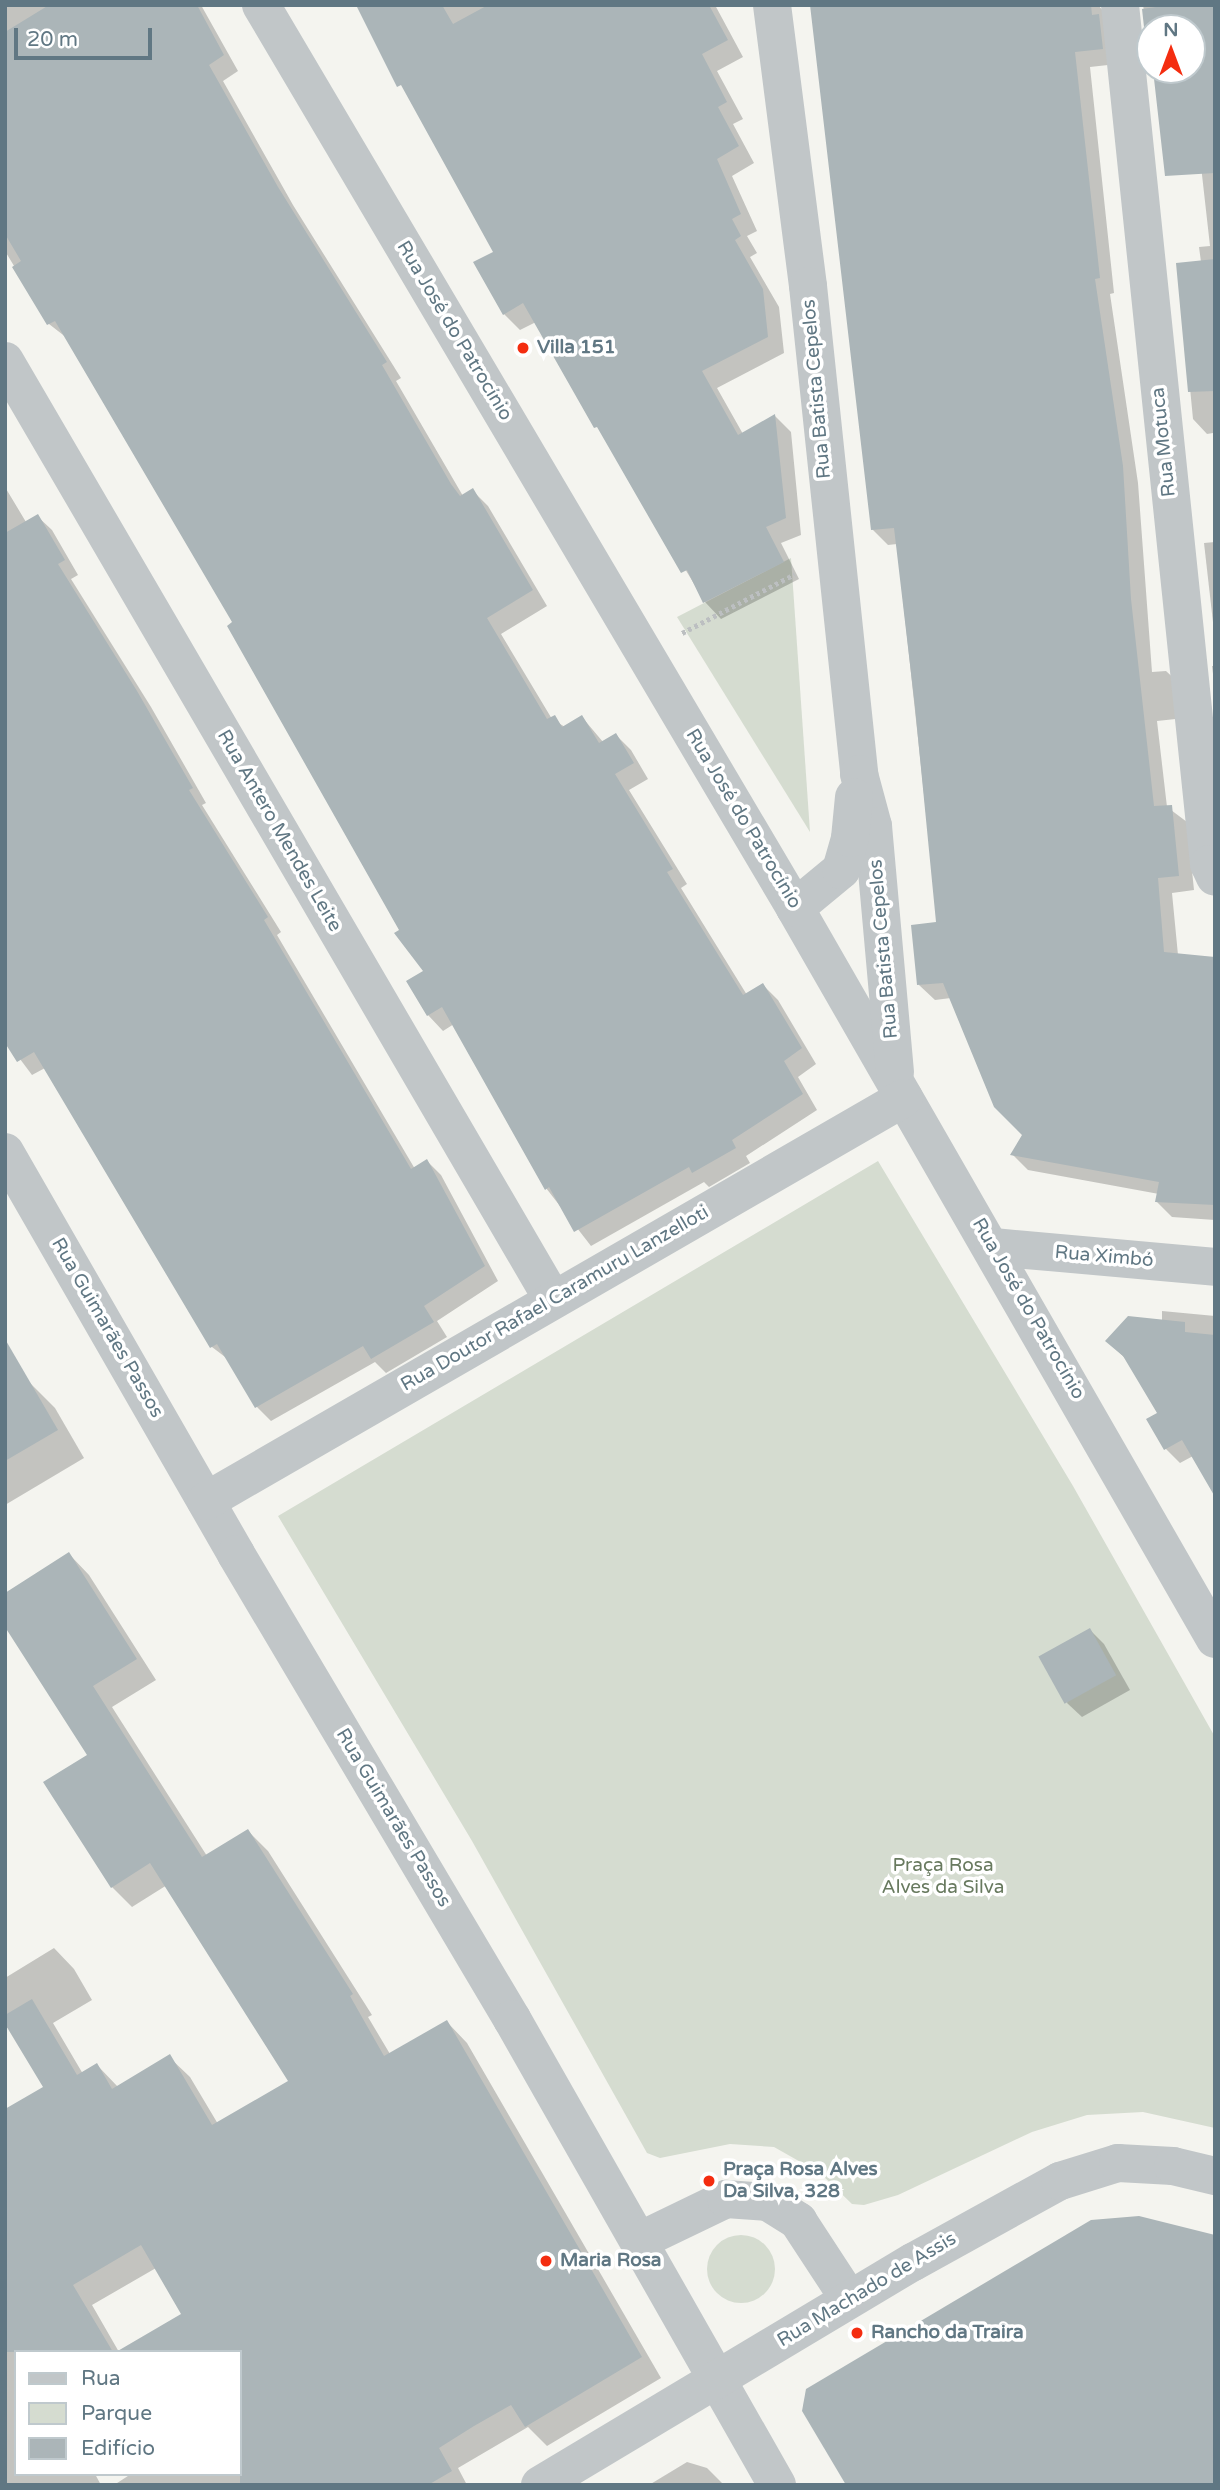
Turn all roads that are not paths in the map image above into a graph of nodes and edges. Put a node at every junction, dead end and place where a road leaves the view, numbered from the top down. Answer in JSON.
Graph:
{"nodes":[{"id":1,"x":261,"y":5,"type":"edge"},
{"id":2,"x":772,"y":5,"type":"edge"},
{"id":3,"x":1120,"y":5,"type":"edge"},
{"id":4,"x":5,"y":361,"type":"edge"},
{"id":5,"x":859,"y":774,"type":"junction"},
{"id":6,"x":1215,"y":877,"type":"edge"},
{"id":7,"x":796,"y":908,"type":"junction"},
{"id":8,"x":900,"y":1091,"type":"junction"},
{"id":9,"x":5,"y":1152,"type":"edge"},
{"id":10,"x":993,"y":1247,"type":"junction"},
{"id":11,"x":1215,"y":1267,"type":"edge"},
{"id":12,"x":553,"y":1300,"type":"junction"},
{"id":13,"x":206,"y":1501,"type":"junction"},
{"id":14,"x":1215,"y":1639,"type":"edge"},
{"id":15,"x":1215,"y":2176,"type":"edge"},
{"id":16,"x":639,"y":2241,"type":"junction"},
{"id":17,"x":849,"y":2299,"type":"junction"},
{"id":18,"x":716,"y":2381,"type":"junction"},
{"id":19,"x":540,"y":2485,"type":"edge"},
{"id":20,"x":778,"y":2485,"type":"edge"}],
"edges":[{"from":1,"to":7,"type":"street","name":"Rua José do Patrocínio"},
{"from":2,"to":5,"type":"street","name":"Rua Batista Cepelos"},
{"from":3,"to":6,"type":"street","name":"Rua Motuca"},
{"from":4,"to":12,"type":"street","name":"Rua Antero Mendes Leite"},
{"from":5,"to":7,"type":"street","name":"Rua Batista Cepelos"},
{"from":5,"to":8,"type":"street","name":"Rua Batista Cepelos"},
{"from":7,"to":8,"type":"street","name":"Rua José do Patrocínio"},
{"from":8,"to":10,"type":"street","name":"Rua José do Patrocínio"},
{"from":8,"to":12,"type":"street","name":"Rua Doutor Rafael Caramuru Lanzelloti"},
{"from":9,"to":13,"type":"street","name":"Rua Guimarães Passos"},
{"from":10,"to":11,"type":"street","name":"Rua Ximbó"},
{"from":10,"to":14,"type":"street","name":"Rua José do Patrocínio"},
{"from":12,"to":13,"type":"street","name":"Rua Doutor Rafael Caramuru Lanzelloti"},
{"from":13,"to":16,"type":"street","name":"Rua Guimarães Passos"},
{"from":15,"to":17,"type":"street","name":"Rua Machado de Assis"},
{"from":16,"to":17,"type":"street"},
{"from":16,"to":18,"type":"street","name":"Rua Guimarães Passos"},
{"from":17,"to":18,"type":"street","name":"Rua Machado de Assis"},
{"from":18,"to":19,"type":"street","name":"Rua Machado de Assis"},
{"from":18,"to":20,"type":"street","name":"Rua Guimarães Passos"}]}
